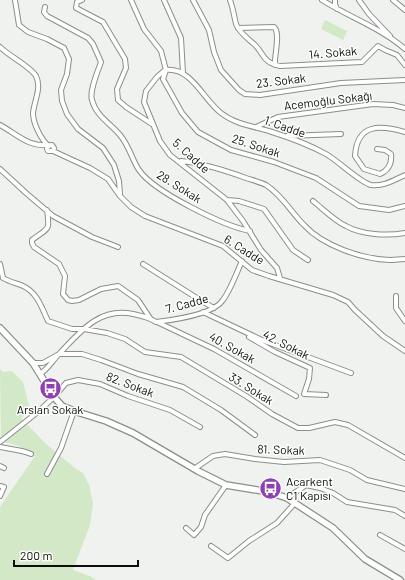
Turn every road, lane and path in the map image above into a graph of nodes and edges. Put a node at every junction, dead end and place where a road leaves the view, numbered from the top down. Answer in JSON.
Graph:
{"nodes":[{"id":1,"x":15,"y":0,"type":"edge"},
{"id":2,"x":82,"y":0,"type":"edge"},
{"id":3,"x":131,"y":0,"type":"edge"},
{"id":4,"x":164,"y":0,"type":"edge"},
{"id":5,"x":193,"y":0,"type":"edge"},
{"id":6,"x":230,"y":0,"type":"edge"},
{"id":7,"x":322,"y":0,"type":"edge"},
{"id":8,"x":335,"y":0,"type":"edge"},
{"id":9,"x":359,"y":0,"type":"edge"},
{"id":10,"x":393,"y":0,"type":"edge"},
{"id":11,"x":46,"y":7,"type":"dead end"},
{"id":12,"x":337,"y":10,"type":"junction"},
{"id":13,"x":405,"y":10,"type":"edge"},
{"id":14,"x":238,"y":28,"type":"junction"},
{"id":15,"x":393,"y":38,"type":"junction"},
{"id":16,"x":0,"y":47,"type":"edge"},
{"id":17,"x":405,"y":49,"type":"edge"},
{"id":18,"x":275,"y":65,"type":"junction"},
{"id":19,"x":405,"y":65,"type":"edge"},
{"id":20,"x":166,"y":70,"type":"junction"},
{"id":21,"x":183,"y":73,"type":"junction"},
{"id":22,"x":405,"y":80,"type":"edge"},
{"id":23,"x":405,"y":108,"type":"edge"},
{"id":24,"x":0,"y":125,"type":"edge"},
{"id":25,"x":152,"y":125,"type":"junction"},
{"id":26,"x":256,"y":127,"type":"junction"},
{"id":27,"x":405,"y":132,"type":"edge"},
{"id":28,"x":341,"y":134,"type":"dead end"},
{"id":29,"x":284,"y":136,"type":"junction"},
{"id":30,"x":35,"y":144,"type":"junction"},
{"id":31,"x":48,"y":146,"type":"junction"},
{"id":32,"x":377,"y":150,"type":"dead end"},
{"id":33,"x":51,"y":151,"type":"junction"},
{"id":34,"x":180,"y":161,"type":"junction"},
{"id":35,"x":0,"y":169,"type":"edge"},
{"id":36,"x":405,"y":175,"type":"edge"},
{"id":37,"x":120,"y":196,"type":"junction"},
{"id":38,"x":227,"y":200,"type":"junction"},
{"id":39,"x":313,"y":201,"type":"dead end"},
{"id":40,"x":405,"y":206,"type":"edge"},
{"id":41,"x":47,"y":210,"type":"junction"},
{"id":42,"x":250,"y":231,"type":"junction"},
{"id":43,"x":405,"y":233,"type":"edge"},
{"id":44,"x":118,"y":247,"type":"dead end"},
{"id":45,"x":405,"y":258,"type":"edge"},
{"id":46,"x":308,"y":260,"type":"dead end"},
{"id":47,"x":242,"y":261,"type":"junction"},
{"id":48,"x":0,"y":264,"type":"edge"},
{"id":49,"x":143,"y":264,"type":"dead end"},
{"id":50,"x":280,"y":278,"type":"junction"},
{"id":51,"x":396,"y":296,"type":"dead end"},
{"id":52,"x":214,"y":308,"type":"junction"},
{"id":53,"x":203,"y":312,"type":"junction"},
{"id":54,"x":150,"y":318,"type":"junction"},
{"id":55,"x":405,"y":321,"type":"edge"},
{"id":56,"x":156,"y":322,"type":"junction"},
{"id":57,"x":232,"y":327,"type":"junction"},
{"id":58,"x":0,"y":328,"type":"edge"},
{"id":59,"x":84,"y":329,"type":"junction"},
{"id":60,"x":405,"y":350,"type":"edge"},
{"id":61,"x":59,"y":354,"type":"junction"},
{"id":62,"x":33,"y":363,"type":"junction"},
{"id":63,"x":351,"y":372,"type":"dead end"},
{"id":64,"x":40,"y":374,"type":"junction"},
{"id":65,"x":326,"y":395,"type":"dead end"},
{"id":66,"x":296,"y":396,"type":"dead end"},
{"id":67,"x":54,"y":397,"type":"junction"},
{"id":68,"x":74,"y":411,"type":"junction"},
{"id":69,"x":200,"y":427,"type":"dead end"},
{"id":70,"x":255,"y":435,"type":"dead end"},
{"id":71,"x":0,"y":442,"type":"edge"},
{"id":72,"x":0,"y":447,"type":"edge"},
{"id":73,"x":31,"y":454,"type":"dead end"},
{"id":74,"x":405,"y":458,"type":"edge"},
{"id":75,"x":194,"y":468,"type":"junction"},
{"id":76,"x":47,"y":474,"type":"dead end"},
{"id":77,"x":226,"y":485,"type":"junction"},
{"id":78,"x":0,"y":486,"type":"edge"},
{"id":79,"x":405,"y":488,"type":"edge"},
{"id":80,"x":0,"y":496,"type":"edge"},
{"id":81,"x":287,"y":498,"type":"junction"},
{"id":82,"x":295,"y":503,"type":"junction"},
{"id":83,"x":405,"y":516,"type":"edge"},
{"id":84,"x":186,"y":528,"type":"dead end"},
{"id":85,"x":380,"y":535,"type":"dead end"},
{"id":86,"x":211,"y":546,"type":"dead end"},
{"id":87,"x":405,"y":549,"type":"edge"},
{"id":88,"x":400,"y":580,"type":"edge"}],
"edges":[{"from":1,"to":37,"type":"street"},
{"from":2,"to":25,"type":"street"},
{"from":3,"to":20,"type":"street"},
{"from":4,"to":21,"type":"street"},
{"from":5,"to":22,"type":"street","name":"23. Sokak"},
{"from":6,"to":14,"type":"street"},
{"from":7,"to":12,"type":"street"},
{"from":8,"to":12,"type":"street"},
{"from":9,"to":15,"type":"street"},
{"from":10,"to":13,"type":"street"},
{"from":11,"to":42,"type":"street","name":"28. Sokak"},
{"from":12,"to":15,"type":"street"},
{"from":14,"to":18,"type":"street"},
{"from":14,"to":18,"type":"street"},
{"from":15,"to":17,"type":"street"},
{"from":16,"to":31,"type":"street"},
{"from":18,"to":19,"type":"street","name":"14. Sokak"},
{"from":20,"to":21,"type":"street"},
{"from":20,"to":25,"type":"street","name":"5. Cadde"},
{"from":20,"to":40,"type":"street","name":"25. Sokak"},
{"from":21,"to":26,"type":"street","name":"1. Cadde"},
{"from":23,"to":26,"type":"street","name":"Acemoğlu Sokağı"},
{"from":24,"to":30,"type":"street"},
{"from":25,"to":34,"type":"street","name":"5. Cadde"},
{"from":26,"to":29,"type":"street","name":"1. Cadde"},
{"from":27,"to":32,"type":"street"},
{"from":28,"to":29,"type":"street"},
{"from":29,"to":36,"type":"street","name":"1. Cadde"},
{"from":30,"to":31,"type":"street"},
{"from":30,"to":33,"type":"street","name":"6. Cadde"},
{"from":31,"to":33,"type":"street"},
{"from":33,"to":37,"type":"street","name":"6. Cadde"},
{"from":34,"to":38,"type":"street","name":"5. Cadde"},
{"from":34,"to":45,"type":"street"},
{"from":35,"to":41,"type":"street"},
{"from":37,"to":47,"type":"street","name":"6. Cadde"},
{"from":38,"to":42,"type":"street","name":"5. Cadde"},
{"from":38,"to":46,"type":"street"},
{"from":39,"to":43,"type":"street"},
{"from":41,"to":44,"type":"street"},
{"from":41,"to":54,"type":"street"},
{"from":42,"to":50,"type":"street","name":"5. Cadde"},
{"from":47,"to":50,"type":"street","name":"6. Cadde"},
{"from":47,"to":52,"type":"street","name":"7. Cadde"},
{"from":48,"to":59,"type":"street","name":"33. Sokak"},
{"from":49,"to":52,"type":"street"},
{"from":50,"to":60,"type":"street","name":"6. Cadde"},
{"from":51,"to":55,"type":"street"},
{"from":52,"to":53,"type":"street","name":"7. Cadde"},
{"from":53,"to":56,"type":"street","name":"7. Cadde"},
{"from":53,"to":57,"type":"street","name":"42. Sokak"},
{"from":54,"to":56,"type":"street","name":"7. Cadde"},
{"from":54,"to":59,"type":"street","name":"7. Cadde"},
{"from":56,"to":66,"type":"street","name":"40. Sokak"},
{"from":57,"to":63,"type":"street","name":"42. Sokak"},
{"from":57,"to":65,"type":"street","name":"42. Sokak"},
{"from":58,"to":62,"type":"main road"},
{"from":59,"to":61,"type":"street","name":"7. Cadde"},
{"from":59,"to":74,"type":"street","name":"33. Sokak"},
{"from":61,"to":62,"type":"street"},
{"from":61,"to":64,"type":"street","name":"7. Cadde"},
{"from":61,"to":70,"type":"street"},
{"from":62,"to":64,"type":"main road"},
{"from":64,"to":67,"type":"main road"},
{"from":67,"to":68,"type":"main road"},
{"from":67,"to":69,"type":"street","name":"82. Sokak"},
{"from":67,"to":71,"type":"street","name":"82. Sokak"},
{"from":68,"to":75,"type":"main road"},
{"from":68,"to":76,"type":"street"},
{"from":72,"to":73,"type":"street"},
{"from":75,"to":77,"type":"main road"},
{"from":75,"to":79,"type":"street","name":"81. Sokak"},
{"from":77,"to":81,"type":"main road"},
{"from":77,"to":84,"type":"street"},
{"from":78,"to":80,"type":"street"},
{"from":81,"to":82,"type":"main road"},
{"from":81,"to":83,"type":"street"},
{"from":82,"to":86,"type":"street"},
{"from":82,"to":88,"type":"main road"},
{"from":85,"to":87,"type":"street"}]}
